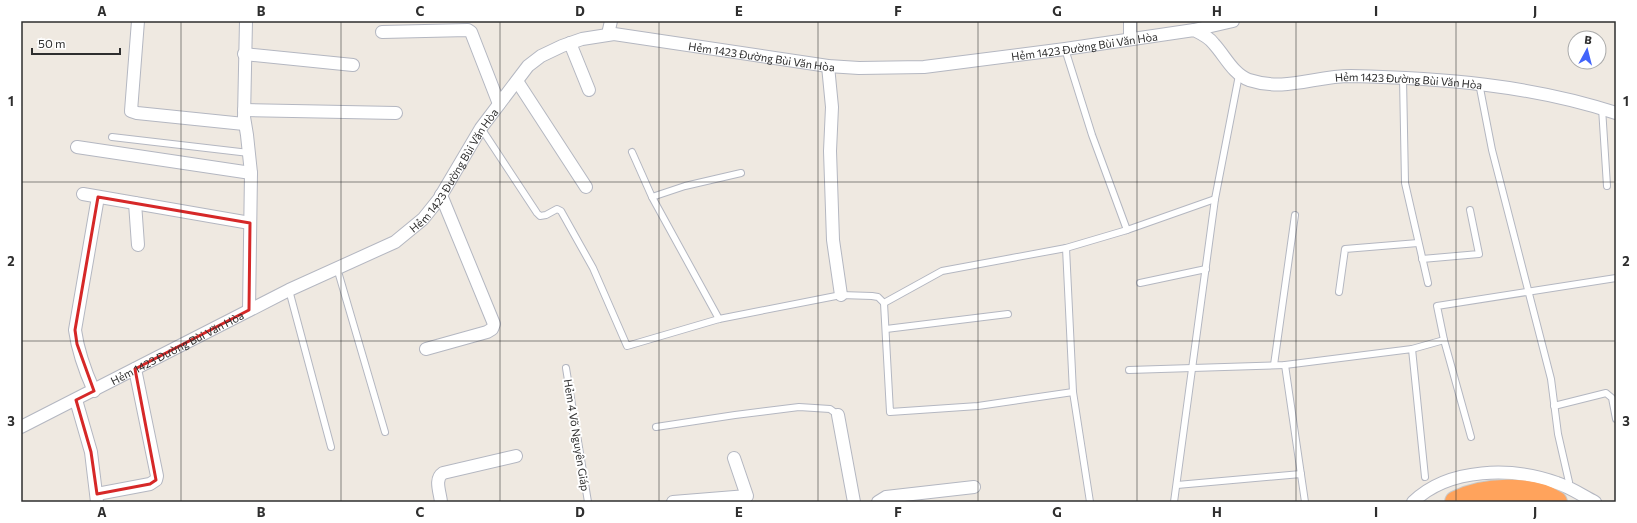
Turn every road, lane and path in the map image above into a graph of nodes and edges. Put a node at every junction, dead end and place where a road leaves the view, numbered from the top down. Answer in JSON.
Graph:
{"nodes":[{"id":1,"x":138,"y":21,"type":"edge"},
{"id":2,"x":246,"y":21,"type":"edge"},
{"id":3,"x":611,"y":21,"type":"edge"},
{"id":4,"x":1130,"y":21,"type":"edge"},
{"id":5,"x":1233,"y":21,"type":"edge"},
{"id":6,"x":1214,"y":23,"type":"edge"},
{"id":7,"x":1194,"y":30,"type":"junction"},
{"id":8,"x":382,"y":32,"type":"dead end"},
{"id":9,"x":608,"y":34,"type":"junction"},
{"id":10,"x":1130,"y":39,"type":"junction"},
{"id":11,"x":570,"y":43,"type":"junction"},
{"id":12,"x":1065,"y":49,"type":"junction"},
{"id":13,"x":244,"y":54,"type":"junction"},
{"id":14,"x":353,"y":65,"type":"dead end"},
{"id":15,"x":828,"y":66,"type":"junction"},
{"id":16,"x":1240,"y":75,"type":"junction"},
{"id":17,"x":1404,"y":78,"type":"junction"},
{"id":18,"x":517,"y":81,"type":"junction"},
{"id":19,"x":1479,"y":83,"type":"junction"},
{"id":20,"x":589,"y":90,"type":"dead end"},
{"id":21,"x":499,"y":104,"type":"junction"},
{"id":22,"x":1602,"y":108,"type":"junction"},
{"id":23,"x":244,"y":110,"type":"junction"},
{"id":24,"x":1616,"y":113,"type":"edge"},
{"id":25,"x":396,"y":114,"type":"dead end"},
{"id":26,"x":244,"y":124,"type":"junction"},
{"id":27,"x":481,"y":128,"type":"junction"},
{"id":28,"x":112,"y":137,"type":"dead end"},
{"id":29,"x":77,"y":147,"type":"dead end"},
{"id":30,"x":632,"y":152,"type":"dead end"},
{"id":31,"x":249,"y":153,"type":"junction"},
{"id":32,"x":251,"y":173,"type":"junction"},
{"id":33,"x":741,"y":173,"type":"dead end"},
{"id":34,"x":1607,"y":186,"type":"dead end"},
{"id":35,"x":586,"y":187,"type":"dead end"},
{"id":36,"x":83,"y":194,"type":"dead end"},
{"id":37,"x":441,"y":195,"type":"junction"},
{"id":38,"x":98,"y":197,"type":"junction"},
{"id":39,"x":652,"y":197,"type":"junction"},
{"id":40,"x":1215,"y":199,"type":"junction"},
{"id":41,"x":135,"y":203,"type":"junction"},
{"id":42,"x":1470,"y":210,"type":"dead end"},
{"id":43,"x":1295,"y":214,"type":"dead end"},
{"id":44,"x":250,"y":223,"type":"junction"},
{"id":45,"x":1127,"y":230,"type":"junction"},
{"id":46,"x":1418,"y":243,"type":"junction"},
{"id":47,"x":138,"y":245,"type":"dead end"},
{"id":48,"x":1066,"y":248,"type":"junction"},
{"id":49,"x":1422,"y":259,"type":"junction"},
{"id":50,"x":337,"y":268,"type":"junction"},
{"id":51,"x":1206,"y":269,"type":"junction"},
{"id":52,"x":1616,"y":279,"type":"edge"},
{"id":53,"x":1140,"y":283,"type":"dead end"},
{"id":54,"x":1428,"y":283,"type":"dead end"},
{"id":55,"x":289,"y":290,"type":"junction"},
{"id":56,"x":1339,"y":292,"type":"dead end"},
{"id":57,"x":1529,"y":293,"type":"junction"},
{"id":58,"x":841,"y":295,"type":"junction"},
{"id":59,"x":884,"y":303,"type":"junction"},
{"id":60,"x":249,"y":310,"type":"junction"},
{"id":61,"x":1008,"y":314,"type":"dead end"},
{"id":62,"x":719,"y":318,"type":"junction"},
{"id":63,"x":886,"y":329,"type":"junction"},
{"id":64,"x":1444,"y":340,"type":"junction"},
{"id":65,"x":1412,"y":348,"type":"junction"},
{"id":66,"x":426,"y":349,"type":"dead end"},
{"id":67,"x":1274,"y":365,"type":"junction"},
{"id":68,"x":1285,"y":365,"type":"junction"},
{"id":69,"x":566,"y":368,"type":"dead end"},
{"id":70,"x":1193,"y":369,"type":"junction"},
{"id":71,"x":135,"y":370,"type":"junction"},
{"id":72,"x":1129,"y":370,"type":"dead end"},
{"id":73,"x":94,"y":390,"type":"junction"},
{"id":74,"x":1073,"y":392,"type":"junction"},
{"id":75,"x":76,"y":400,"type":"junction"},
{"id":76,"x":1554,"y":406,"type":"junction"},
{"id":77,"x":838,"y":415,"type":"joint"},
{"id":78,"x":1616,"y":419,"type":"edge"},
{"id":79,"x":21,"y":427,"type":"edge"},
{"id":80,"x":656,"y":427,"type":"dead end"},
{"id":81,"x":385,"y":432,"type":"dead end"},
{"id":82,"x":1471,"y":437,"type":"dead end"},
{"id":83,"x":331,"y":447,"type":"dead end"},
{"id":84,"x":516,"y":456,"type":"dead end"},
{"id":85,"x":734,"y":458,"type":"dead end"},
{"id":86,"x":1301,"y":474,"type":"junction"},
{"id":87,"x":1425,"y":477,"type":"dead end"},
{"id":88,"x":1569,"y":482,"type":"dead end"},
{"id":89,"x":1177,"y":485,"type":"junction"},
{"id":90,"x":974,"y":487,"type":"dead end"},
{"id":91,"x":97,"y":498,"type":"edge"},
{"id":92,"x":748,"y":499,"type":"edge"},
{"id":93,"x":441,"y":502,"type":"edge"},
{"id":94,"x":588,"y":502,"type":"edge"},
{"id":95,"x":673,"y":502,"type":"edge"},
{"id":96,"x":854,"y":502,"type":"edge"},
{"id":97,"x":878,"y":502,"type":"edge"},
{"id":98,"x":1090,"y":502,"type":"edge"},
{"id":99,"x":1174,"y":502,"type":"edge"},
{"id":100,"x":1305,"y":502,"type":"edge"},
{"id":101,"x":1413,"y":502,"type":"edge"},
{"id":102,"x":1456,"y":502,"type":"edge"},
{"id":103,"x":1556,"y":502,"type":"edge"},
{"id":104,"x":1595,"y":502,"type":"edge"}],
"edges":[{"from":1,"to":26,"type":"street"},
{"from":2,"to":13,"type":"street"},
{"from":3,"to":9,"type":"street"},
{"from":4,"to":10,"type":"street"},
{"from":5,"to":6,"type":"street"},
{"from":6,"to":7,"type":"street"},
{"from":7,"to":10,"type":"street","name":"Hẻm 1423 Đường Bùi Văn Hòa"},
{"from":7,"to":16,"type":"street","name":"Hẻm 1423 Đường Bùi Văn Hòa"},
{"from":8,"to":21,"type":"street"},
{"from":9,"to":11,"type":"street","name":"Hẻm 1423 Đường Bùi Văn Hòa"},
{"from":9,"to":15,"type":"street","name":"Hẻm 1423 Đường Bùi Văn Hòa"},
{"from":10,"to":12,"type":"street","name":"Hẻm 1423 Đường Bùi Văn Hòa"},
{"from":11,"to":18,"type":"street","name":"Hẻm 1423 Đường Bùi Văn Hòa"},
{"from":11,"to":20,"type":"street"},
{"from":12,"to":15,"type":"street","name":"Hẻm 1423 Đường Bùi Văn Hòa"},
{"from":12,"to":45,"type":"lane"},
{"from":13,"to":14,"type":"street"},
{"from":13,"to":23,"type":"street"},
{"from":15,"to":58,"type":"street"},
{"from":16,"to":17,"type":"street","name":"Hẻm 1423 Đường Bùi Văn Hòa"},
{"from":16,"to":40,"type":"lane"},
{"from":17,"to":19,"type":"street","name":"Hẻm 1423 Đường Bùi Văn Hòa"},
{"from":17,"to":46,"type":"lane"},
{"from":18,"to":21,"type":"street","name":"Hẻm 1423 Đường Bùi Văn Hòa"},
{"from":18,"to":35,"type":"street"},
{"from":19,"to":22,"type":"street","name":"Hẻm 1423 Đường Bùi Văn Hòa"},
{"from":19,"to":57,"type":"lane"},
{"from":21,"to":27,"type":"street","name":"Hẻm 1423 Đường Bùi Văn Hòa"},
{"from":22,"to":24,"type":"street","name":"Hẻm 1423 Đường Bùi Văn Hòa"},
{"from":22,"to":34,"type":"lane"},
{"from":23,"to":25,"type":"street"},
{"from":23,"to":26,"type":"street"},
{"from":26,"to":31,"type":"street"},
{"from":27,"to":37,"type":"street","name":"Hẻm 1423 Đường Bùi Văn Hòa"},
{"from":27,"to":62,"type":"lane"},
{"from":28,"to":31,"type":"lane"},
{"from":29,"to":32,"type":"street"},
{"from":30,"to":39,"type":"lane"},
{"from":31,"to":32,"type":"street"},
{"from":32,"to":44,"type":"street"},
{"from":33,"to":39,"type":"lane"},
{"from":36,"to":38,"type":"street"},
{"from":37,"to":50,"type":"street","name":"Hẻm 1423 Đường Bùi Văn Hòa"},
{"from":37,"to":66,"type":"street"},
{"from":38,"to":41,"type":"street"},
{"from":38,"to":73,"type":"street"},
{"from":39,"to":62,"type":"lane"},
{"from":40,"to":45,"type":"lane"},
{"from":40,"to":51,"type":"lane"},
{"from":41,"to":44,"type":"street"},
{"from":41,"to":47,"type":"street"},
{"from":42,"to":49,"type":"lane"},
{"from":43,"to":67,"type":"lane"},
{"from":44,"to":60,"type":"street"},
{"from":45,"to":48,"type":"lane"},
{"from":46,"to":49,"type":"lane"},
{"from":46,"to":56,"type":"lane"},
{"from":48,"to":59,"type":"lane"},
{"from":48,"to":74,"type":"lane"},
{"from":49,"to":54,"type":"lane"},
{"from":50,"to":55,"type":"street","name":"Hẻm 1423 Đường Bùi Văn Hòa"},
{"from":50,"to":81,"type":"lane"},
{"from":51,"to":53,"type":"lane"},
{"from":51,"to":70,"type":"lane"},
{"from":52,"to":57,"type":"lane"},
{"from":55,"to":60,"type":"street","name":"Hẻm 1423 Đường Bùi Văn Hòa"},
{"from":55,"to":83,"type":"lane"},
{"from":57,"to":64,"type":"lane"},
{"from":57,"to":76,"type":"lane"},
{"from":58,"to":59,"type":"lane"},
{"from":58,"to":62,"type":"lane"},
{"from":59,"to":63,"type":"lane"},
{"from":60,"to":71,"type":"street","name":"Hẻm 1423 Đường Bùi Văn Hòa"},
{"from":61,"to":63,"type":"lane"},
{"from":63,"to":74,"type":"lane"},
{"from":64,"to":65,"type":"lane"},
{"from":64,"to":82,"type":"lane"},
{"from":65,"to":68,"type":"lane"},
{"from":65,"to":87,"type":"lane"},
{"from":67,"to":68,"type":"lane"},
{"from":67,"to":70,"type":"lane"},
{"from":68,"to":86,"type":"lane"},
{"from":69,"to":94,"type":"lane","name":"Hẻm 4 Võ Nguyên Giáp"},
{"from":70,"to":72,"type":"lane"},
{"from":70,"to":89,"type":"lane"},
{"from":71,"to":73,"type":"street","name":"Hẻm 1423 Đường Bùi Văn Hòa"},
{"from":71,"to":91,"type":"street"},
{"from":73,"to":75,"type":"street","name":"Hẻm 1423 Đường Bùi Văn Hòa"},
{"from":74,"to":98,"type":"lane"},
{"from":75,"to":79,"type":"street","name":"Hẻm 1423 Đường Bùi Văn Hòa"},
{"from":75,"to":91,"type":"street"},
{"from":76,"to":78,"type":"lane"},
{"from":76,"to":88,"type":"lane"},
{"from":77,"to":80,"type":"lane"},
{"from":77,"to":96,"type":"street"},
{"from":84,"to":93,"type":"street"},
{"from":85,"to":92,"type":"street"},
{"from":86,"to":89,"type":"lane"},
{"from":86,"to":100,"type":"lane"},
{"from":89,"to":99,"type":"lane"},
{"from":90,"to":97,"type":"street"},
{"from":92,"to":95,"type":"street"},
{"from":101,"to":104,"type":"street"},
{"from":102,"to":103,"type":"highway"}]}
